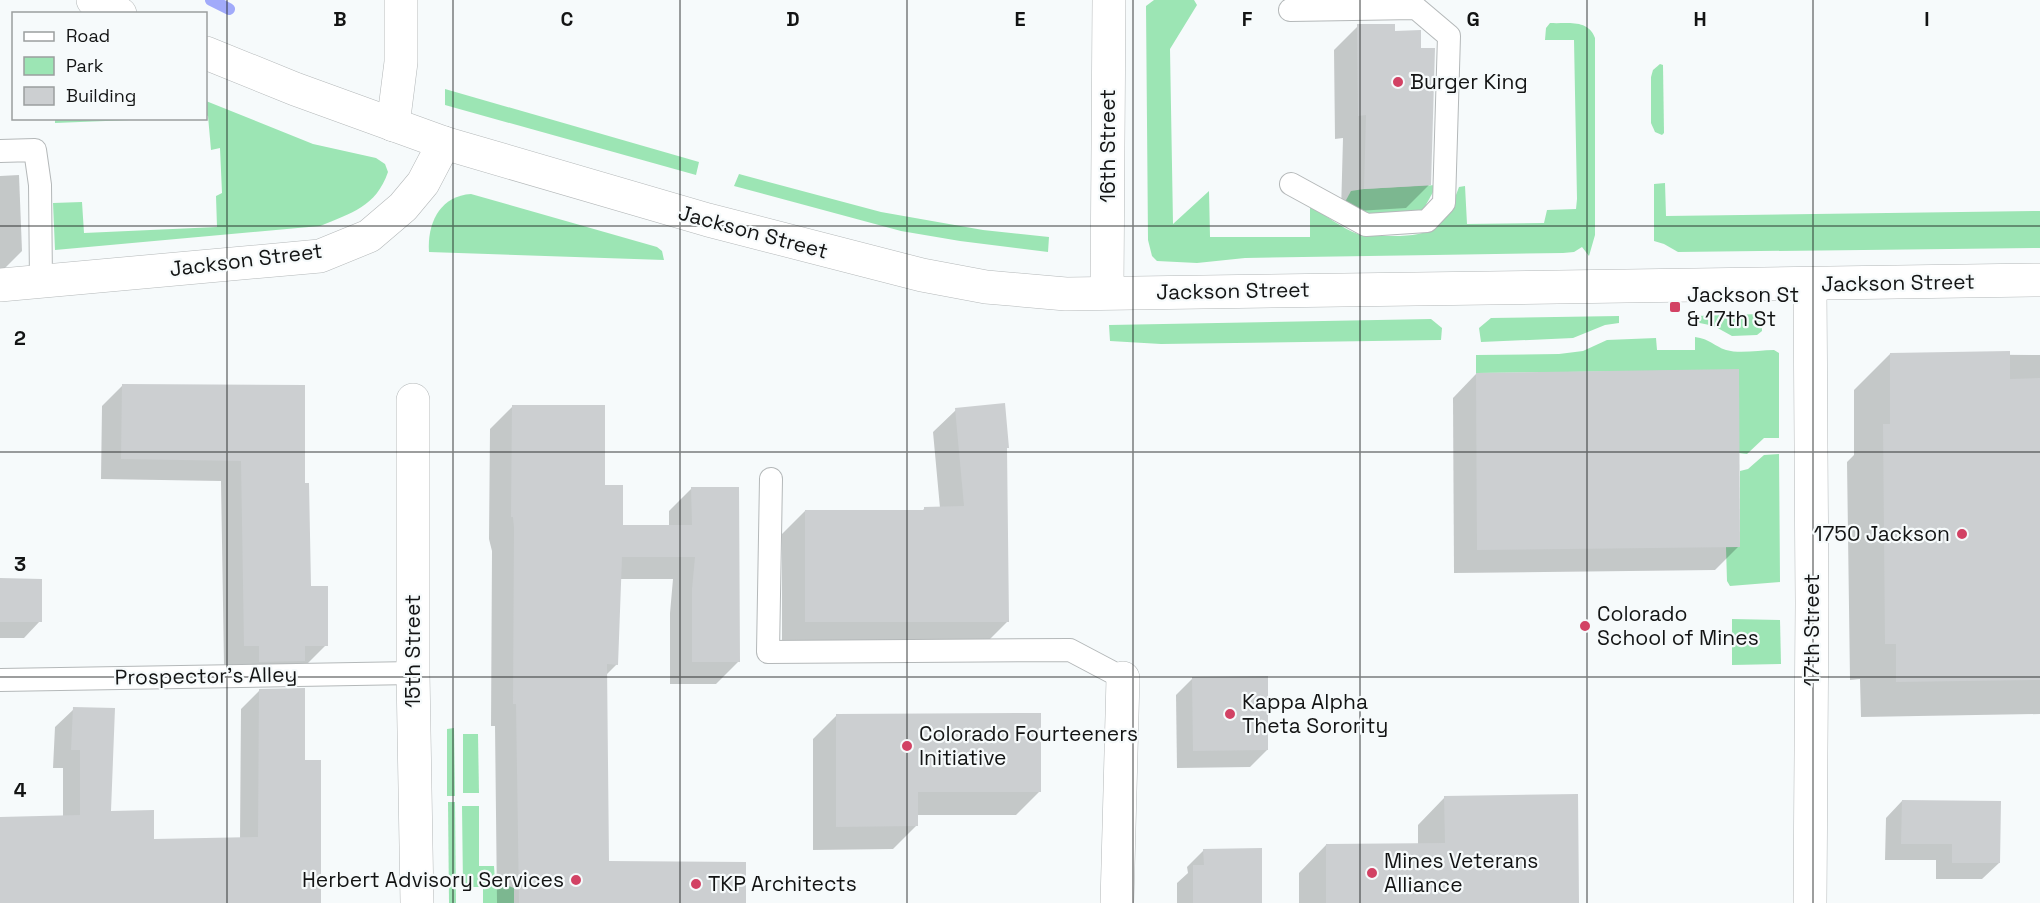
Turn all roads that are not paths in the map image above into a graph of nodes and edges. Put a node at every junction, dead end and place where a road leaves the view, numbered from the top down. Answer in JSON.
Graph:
{"nodes":[{"id":1,"x":93,"y":0,"type":"edge"},
{"id":2,"x":401,"y":0,"type":"edge"},
{"id":3,"x":1109,"y":0,"type":"edge"},
{"id":4,"x":1290,"y":10,"type":"dead end"},
{"id":5,"x":116,"y":12,"type":"edge"},
{"id":6,"x":207,"y":53,"type":"edge"},
{"id":7,"x":393,"y":125,"type":"junction"},
{"id":8,"x":444,"y":143,"type":"junction"},
{"id":9,"x":0,"y":151,"type":"edge"},
{"id":10,"x":1291,"y":184,"type":"dead end"},
{"id":11,"x":2040,"y":280,"type":"edge"},
{"id":12,"x":41,"y":281,"type":"junction"},
{"id":13,"x":0,"y":285,"type":"edge"},
{"id":14,"x":1810,"y":285,"type":"junction"},
{"id":15,"x":1107,"y":292,"type":"junction"},
{"id":16,"x":413,"y":400,"type":"dead end"},
{"id":17,"x":771,"y":479,"type":"dead end"},
{"id":18,"x":413,"y":673,"type":"junction"},
{"id":19,"x":1124,"y":678,"type":"joint"},
{"id":20,"x":0,"y":680,"type":"edge"},
{"id":21,"x":417,"y":903,"type":"edge"},
{"id":22,"x":1118,"y":903,"type":"edge"},
{"id":23,"x":1810,"y":903,"type":"edge"}],
"edges":[{"from":1,"to":5,"type":"street"},
{"from":2,"to":7,"type":"street"},
{"from":3,"to":15,"type":"street","name":"16th Street"},
{"from":4,"to":10,"type":"lane"},
{"from":6,"to":7,"type":"street","name":"Jackson Street"},
{"from":7,"to":8,"type":"street","name":"Jackson Street"},
{"from":8,"to":12,"type":"street","name":"Jackson Street"},
{"from":8,"to":15,"type":"street","name":"Jackson Street"},
{"from":9,"to":12,"type":"lane"},
{"from":11,"to":14,"type":"street","name":"Jackson Street"},
{"from":12,"to":13,"type":"street","name":"Jackson Street"},
{"from":14,"to":15,"type":"street","name":"Jackson Street"},
{"from":14,"to":23,"type":"street","name":"17th Street"},
{"from":16,"to":18,"type":"street","name":"15th Street"},
{"from":17,"to":19,"type":"lane"},
{"from":18,"to":20,"type":"lane","name":"Prospector's Alley"},
{"from":18,"to":21,"type":"street","name":"15th Street"},
{"from":19,"to":22,"type":"street"}]}
